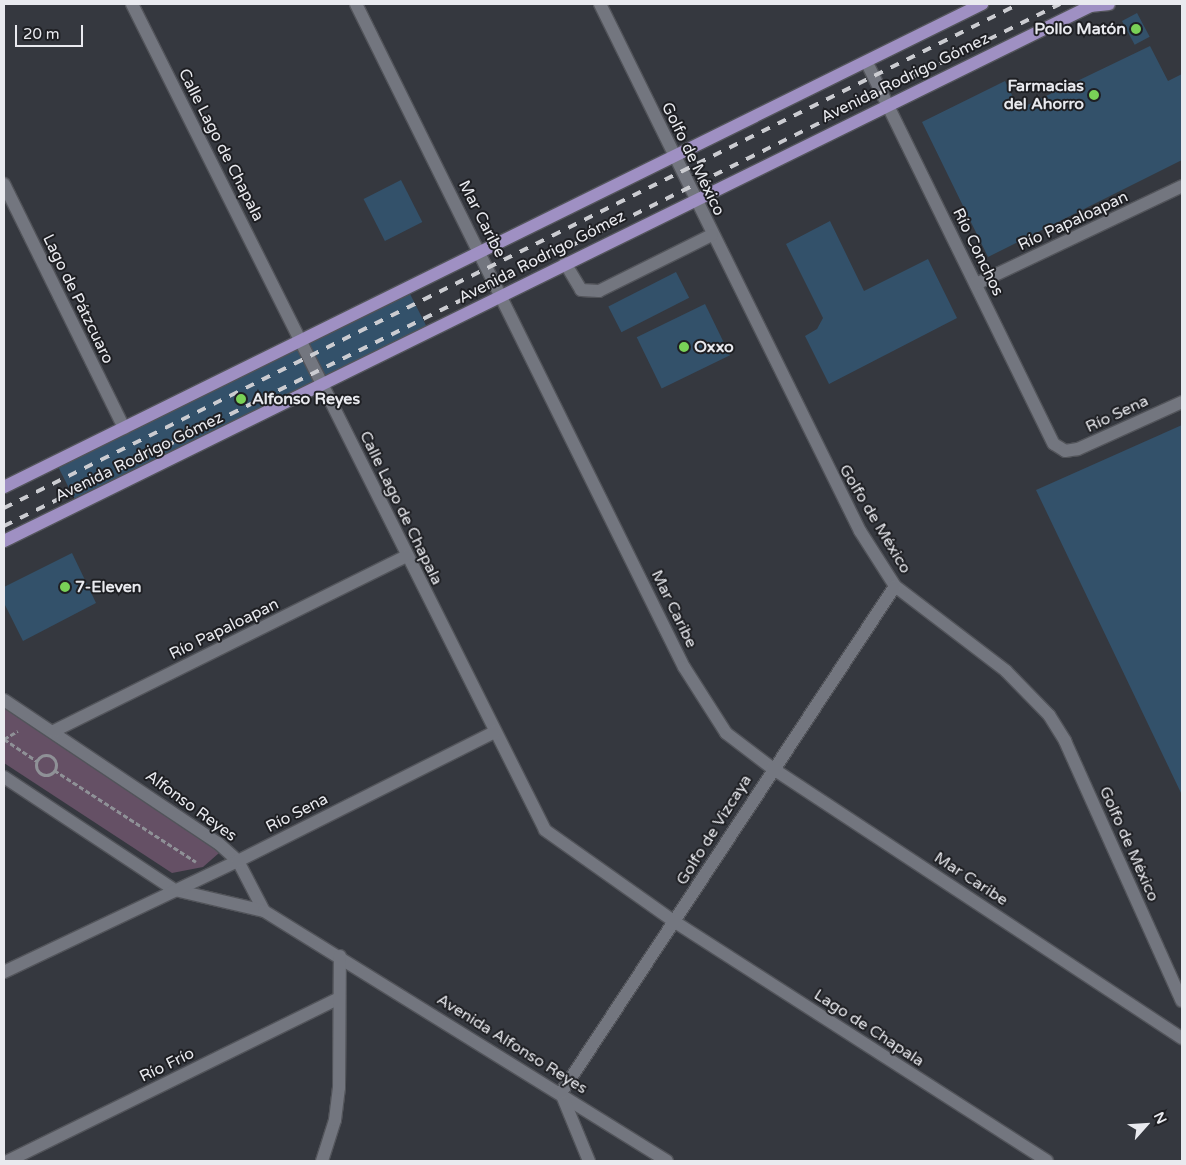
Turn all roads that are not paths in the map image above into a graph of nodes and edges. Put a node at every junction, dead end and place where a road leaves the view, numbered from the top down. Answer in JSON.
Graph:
{"nodes":[{"id":1,"x":132,"y":4,"type":"edge"},
{"id":2,"x":356,"y":4,"type":"edge"},
{"id":3,"x":600,"y":4,"type":"edge"},
{"id":4,"x":982,"y":4,"type":"edge"},
{"id":5,"x":1109,"y":4,"type":"edge"},
{"id":6,"x":1093,"y":5,"type":"edge"},
{"id":7,"x":867,"y":63,"type":"junction"},
{"id":8,"x":888,"y":104,"type":"junction"},
{"id":9,"x":674,"y":157,"type":"junction"},
{"id":10,"x":4,"y":184,"type":"edge"},
{"id":11,"x":1182,"y":186,"type":"edge"},
{"id":12,"x":695,"y":199,"type":"junction"},
{"id":13,"x":712,"y":235,"type":"junction"},
{"id":14,"x":480,"y":252,"type":"junction"},
{"id":15,"x":565,"y":263,"type":"junction"},
{"id":16,"x":976,"y":284,"type":"junction"},
{"id":17,"x":502,"y":295,"type":"junction"},
{"id":18,"x":301,"y":341,"type":"junction"},
{"id":19,"x":323,"y":386,"type":"junction"},
{"id":20,"x":1182,"y":402,"type":"edge"},
{"id":21,"x":124,"y":428,"type":"junction"},
{"id":22,"x":1064,"y":451,"type":"joint"},
{"id":23,"x":4,"y":487,"type":"edge"},
{"id":24,"x":4,"y":541,"type":"edge"},
{"id":25,"x":407,"y":556,"type":"junction"},
{"id":26,"x":895,"y":586,"type":"junction"},
{"id":27,"x":4,"y":700,"type":"edge"},
{"id":28,"x":54,"y":731,"type":"junction"},
{"id":29,"x":494,"y":732,"type":"junction"},
{"id":30,"x":772,"y":768,"type":"junction"},
{"id":31,"x":4,"y":776,"type":"edge"},
{"id":32,"x":238,"y":861,"type":"junction"},
{"id":33,"x":175,"y":890,"type":"junction"},
{"id":34,"x":264,"y":911,"type":"junction"},
{"id":35,"x":675,"y":922,"type":"junction"},
{"id":36,"x":340,"y":956,"type":"junction"},
{"id":37,"x":4,"y":972,"type":"edge"},
{"id":38,"x":340,"y":998,"type":"junction"},
{"id":39,"x":1182,"y":1001,"type":"edge"},
{"id":40,"x":1182,"y":1038,"type":"edge"},
{"id":41,"x":561,"y":1093,"type":"junction"},
{"id":42,"x":8,"y":1161,"type":"edge"},
{"id":43,"x":322,"y":1161,"type":"edge"},
{"id":44,"x":589,"y":1161,"type":"edge"},
{"id":45,"x":667,"y":1161,"type":"edge"},
{"id":46,"x":1047,"y":1161,"type":"edge"}],
"edges":[{"from":1,"to":18,"type":"street","name":"Calle Lago de Chapala"},
{"from":2,"to":14,"type":"street","name":"Mar Caribe"},
{"from":3,"to":9,"type":"street","name":"Golfo de México"},
{"from":4,"to":7,"type":"main road","name":"Avenida Rodrigo Gómez"},
{"from":5,"to":6,"type":"main road","name":"Avenida Rodrigo Gómez"},
{"from":6,"to":8,"type":"main road","name":"Avenida Rodrigo Gómez"},
{"from":7,"to":8,"type":"street","name":"Río Conchos"},
{"from":7,"to":9,"type":"main road","name":"Avenida Rodrigo Gómez"},
{"from":8,"to":12,"type":"main road","name":"Avenida Rodrigo Gómez"},
{"from":8,"to":16,"type":"street","name":"Río Conchos"},
{"from":9,"to":12,"type":"street","name":"Golfo de México"},
{"from":9,"to":14,"type":"main road","name":"Avenida Rodrigo Gómez"},
{"from":10,"to":21,"type":"street","name":"Lago de Pátzcuaro"},
{"from":11,"to":16,"type":"street","name":"Río Papaloapan"},
{"from":12,"to":13,"type":"street","name":"Golfo de México"},
{"from":12,"to":15,"type":"main road","name":"Avenida Rodrigo Gómez"},
{"from":13,"to":15,"type":"street"},
{"from":13,"to":26,"type":"street","name":"Golfo de México"},
{"from":14,"to":17,"type":"street","name":"Mar Caribe"},
{"from":14,"to":18,"type":"main road","name":"Avenida Rodrigo Gómez"},
{"from":15,"to":17,"type":"main road","name":"Avenida Rodrigo Gómez"},
{"from":16,"to":22,"type":"street","name":"Río Conchos"},
{"from":17,"to":19,"type":"main road","name":"Avenida Rodrigo Gómez"},
{"from":17,"to":30,"type":"street","name":"Mar Caribe"},
{"from":18,"to":19,"type":"street","name":"Calle Lago de Chapala"},
{"from":18,"to":21,"type":"main road","name":"Avenida Rodrigo Gómez"},
{"from":19,"to":24,"type":"main road","name":"Avenida Rodrigo Gómez"},
{"from":19,"to":25,"type":"street","name":"Calle Lago de Chapala"},
{"from":20,"to":22,"type":"street","name":"Río Sena"},
{"from":21,"to":23,"type":"main road","name":"Avenida Rodrigo Gómez"},
{"from":25,"to":28,"type":"street","name":"Río Papaloapan"},
{"from":25,"to":29,"type":"street","name":"Calle Lago de Chapala"},
{"from":26,"to":30,"type":"street","name":"Golfo de Vizcaya"},
{"from":26,"to":39,"type":"street","name":"Golfo de México"},
{"from":27,"to":28,"type":"street","name":"Alfonso Reyes"},
{"from":28,"to":32,"type":"street","name":"Alfonso Reyes"},
{"from":29,"to":32,"type":"street","name":"Río Sena"},
{"from":29,"to":35,"type":"street","name":"Calle Lago de Chapala"},
{"from":30,"to":35,"type":"street","name":"Golfo de Vizcaya"},
{"from":30,"to":40,"type":"street","name":"Mar Caribe"},
{"from":31,"to":33,"type":"street"},
{"from":32,"to":33,"type":"street","name":"Río Sena"},
{"from":32,"to":34,"type":"street","name":"Alfonso Reyes"},
{"from":33,"to":34,"type":"street"},
{"from":33,"to":37,"type":"street","name":"Río Sena"},
{"from":34,"to":36,"type":"street","name":"Avenida Alfonso Reyes"},
{"from":35,"to":41,"type":"street","name":"Golfo de Vizcaya"},
{"from":35,"to":46,"type":"street","name":"Lago de Chapala"},
{"from":36,"to":38,"type":"street"},
{"from":36,"to":41,"type":"street","name":"Avenida Alfonso Reyes"},
{"from":38,"to":42,"type":"street","name":"Río Frío"},
{"from":38,"to":43,"type":"street"},
{"from":41,"to":44,"type":"street"},
{"from":41,"to":45,"type":"street","name":"Avenida Alfonso Reyes"}]}
